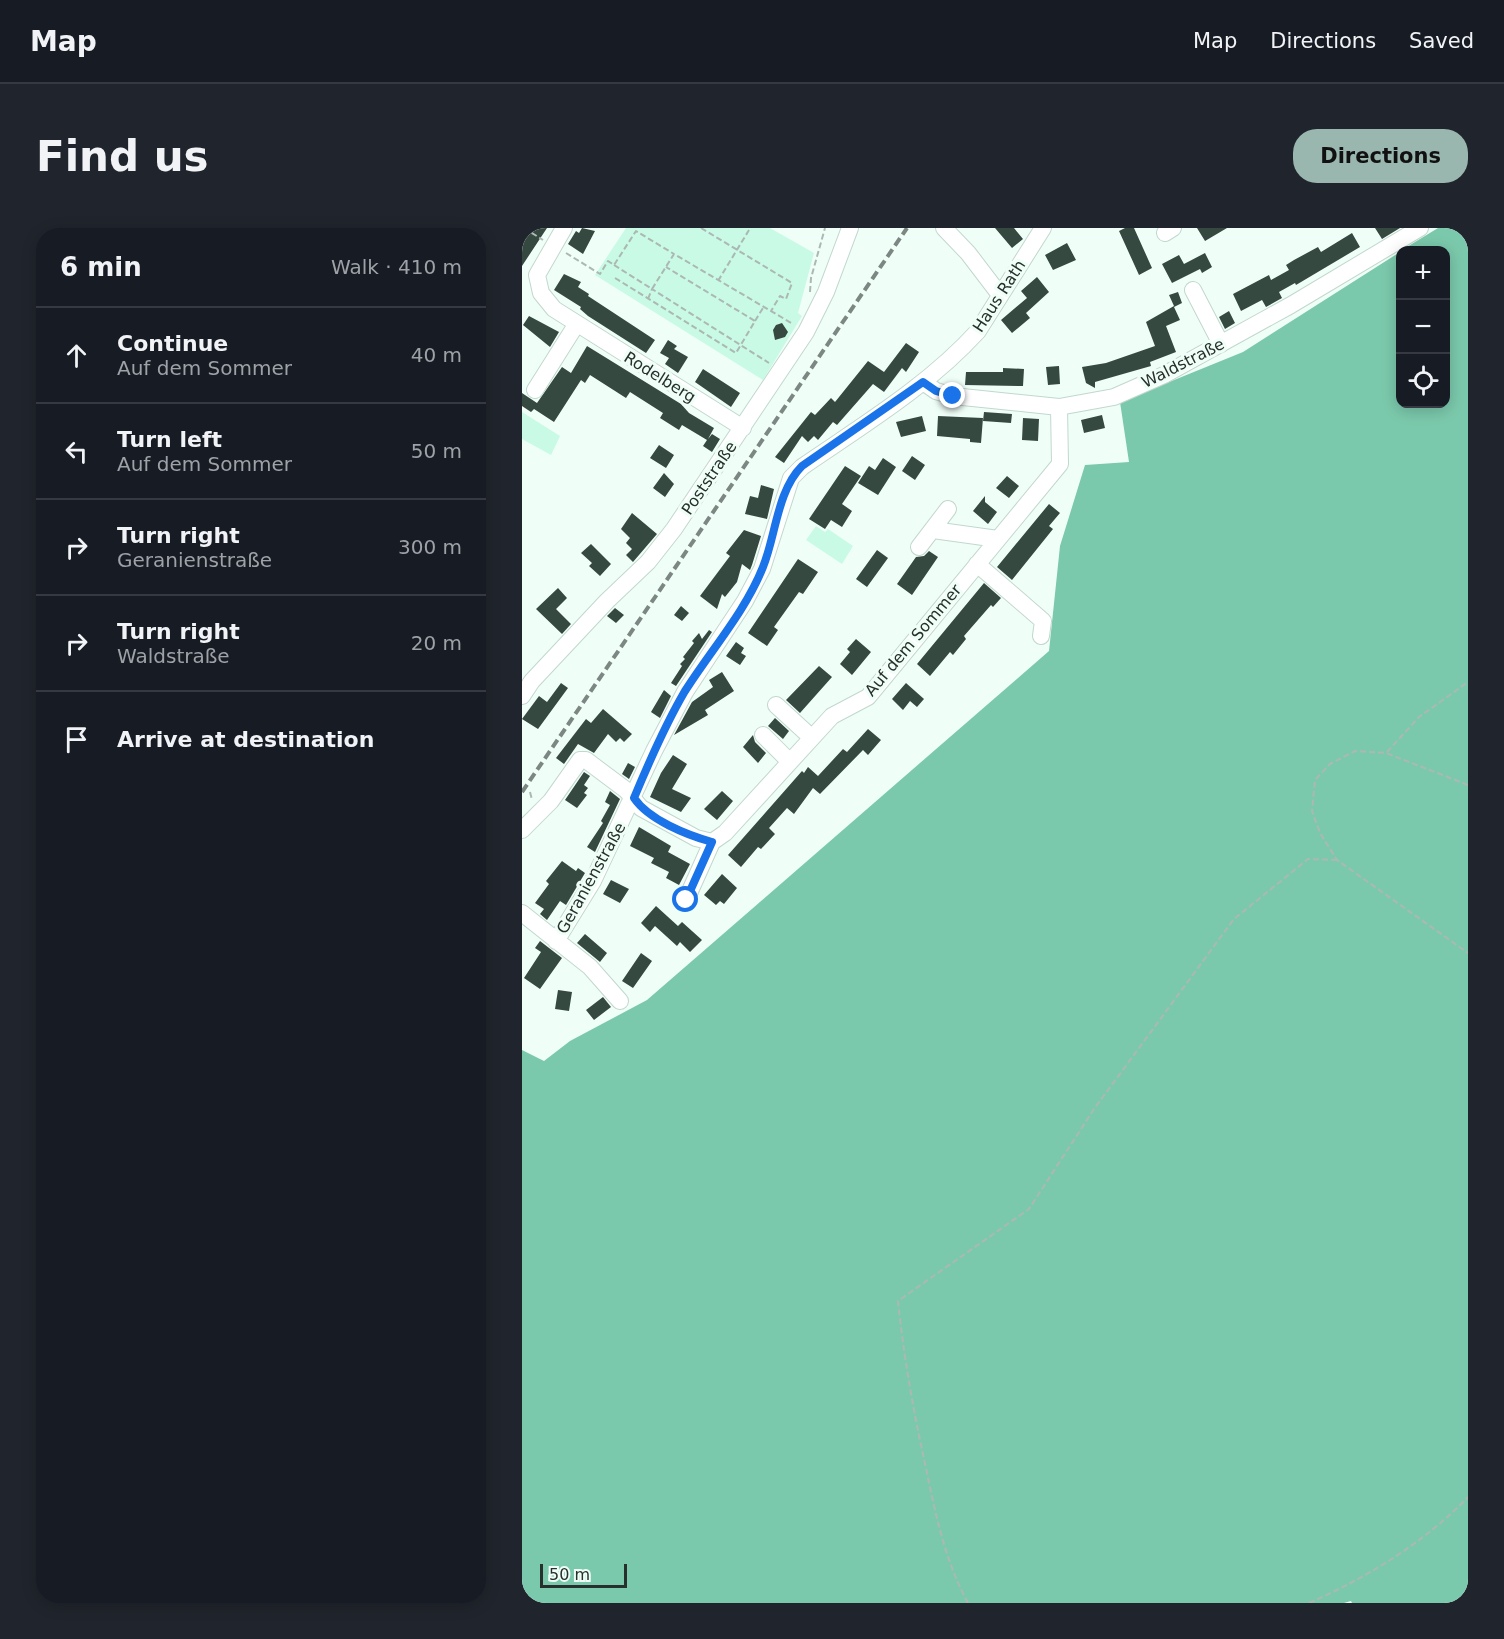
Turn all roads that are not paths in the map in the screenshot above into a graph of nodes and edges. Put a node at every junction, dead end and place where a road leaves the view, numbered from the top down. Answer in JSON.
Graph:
{"nodes":[{"id":1,"x":564,"y":228,"type":"edge"},
{"id":2,"x":850,"y":228,"type":"edge"},
{"id":3,"x":944,"y":228,"type":"edge"},
{"id":4,"x":1043,"y":228,"type":"edge"},
{"id":5,"x":1420,"y":228,"type":"edge"},
{"id":6,"x":1193,"y":290,"type":"dead end"},
{"id":7,"x":1000,"y":296,"type":"junction"},
{"id":8,"x":576,"y":325,"type":"junction"},
{"id":9,"x":1221,"y":344,"type":"junction"},
{"id":10,"x":950,"y":361,"type":"joint"},
{"id":11,"x":923,"y":382,"type":"junction"},
{"id":12,"x":535,"y":390,"type":"dead end"},
{"id":13,"x":1059,"y":407,"type":"junction"},
{"id":14,"x":743,"y":428,"type":"junction"},
{"id":15,"x":948,"y":509,"type":"dead end"},
{"id":16,"x":933,"y":530,"type":"junction"},
{"id":17,"x":998,"y":539,"type":"junction"},
{"id":18,"x":919,"y":547,"type":"dead end"},
{"id":19,"x":977,"y":564,"type":"junction"},
{"id":20,"x":1041,"y":636,"type":"dead end"},
{"id":21,"x":527,"y":678,"type":"edge"},
{"id":22,"x":522,"y":696,"type":"edge"},
{"id":23,"x":776,"y":705,"type":"dead end"},
{"id":24,"x":763,"y":735,"type":"dead end"},
{"id":25,"x":812,"y":738,"type":"junction"},
{"id":26,"x":790,"y":762,"type":"junction"},
{"id":27,"x":634,"y":798,"type":"junction"},
{"id":28,"x":522,"y":830,"type":"edge"},
{"id":29,"x":712,"y":842,"type":"junction"},
{"id":30,"x":686,"y":900,"type":"dead end"},
{"id":31,"x":522,"y":914,"type":"edge"},
{"id":32,"x":556,"y":941,"type":"junction"},
{"id":33,"x":620,"y":1001,"type":"dead end"}],
"edges":[{"from":1,"to":8,"type":"street","name":"Rodelberg"},
{"from":2,"to":14,"type":"street","name":"Poststraße"},
{"from":3,"to":7,"type":"street"},
{"from":4,"to":7,"type":"street","name":"Haus Rath"},
{"from":5,"to":9,"type":"street","name":"Waldstraße"},
{"from":6,"to":9,"type":"street"},
{"from":7,"to":10,"type":"street","name":"Haus Rath"},
{"from":8,"to":12,"type":"street"},
{"from":8,"to":14,"type":"street","name":"Rodelberg"},
{"from":9,"to":13,"type":"street","name":"Waldstraße"},
{"from":10,"to":11,"type":"street","name":"Geranienstraße"},
{"from":11,"to":13,"type":"street","name":"Waldstraße"},
{"from":11,"to":27,"type":"street","name":"Geranienstraße"},
{"from":13,"to":17,"type":"street","name":"Auf dem Sommer"},
{"from":14,"to":21,"type":"street","name":"Poststraße"},
{"from":15,"to":16,"type":"street"},
{"from":16,"to":17,"type":"street"},
{"from":16,"to":18,"type":"street"},
{"from":17,"to":19,"type":"street","name":"Auf dem Sommer"},
{"from":19,"to":20,"type":"street"},
{"from":19,"to":25,"type":"street","name":"Auf dem Sommer"},
{"from":21,"to":22,"type":"street","name":"Poststraße"},
{"from":23,"to":25,"type":"street"},
{"from":24,"to":26,"type":"street"},
{"from":25,"to":26,"type":"street","name":"Auf dem Sommer"},
{"from":26,"to":29,"type":"street","name":"Auf dem Sommer"},
{"from":27,"to":28,"type":"street"},
{"from":27,"to":29,"type":"street"},
{"from":27,"to":32,"type":"street","name":"Geranienstraße"},
{"from":29,"to":30,"type":"street","name":"Auf dem Sommer"},
{"from":31,"to":32,"type":"street"},
{"from":32,"to":33,"type":"street"}]}
